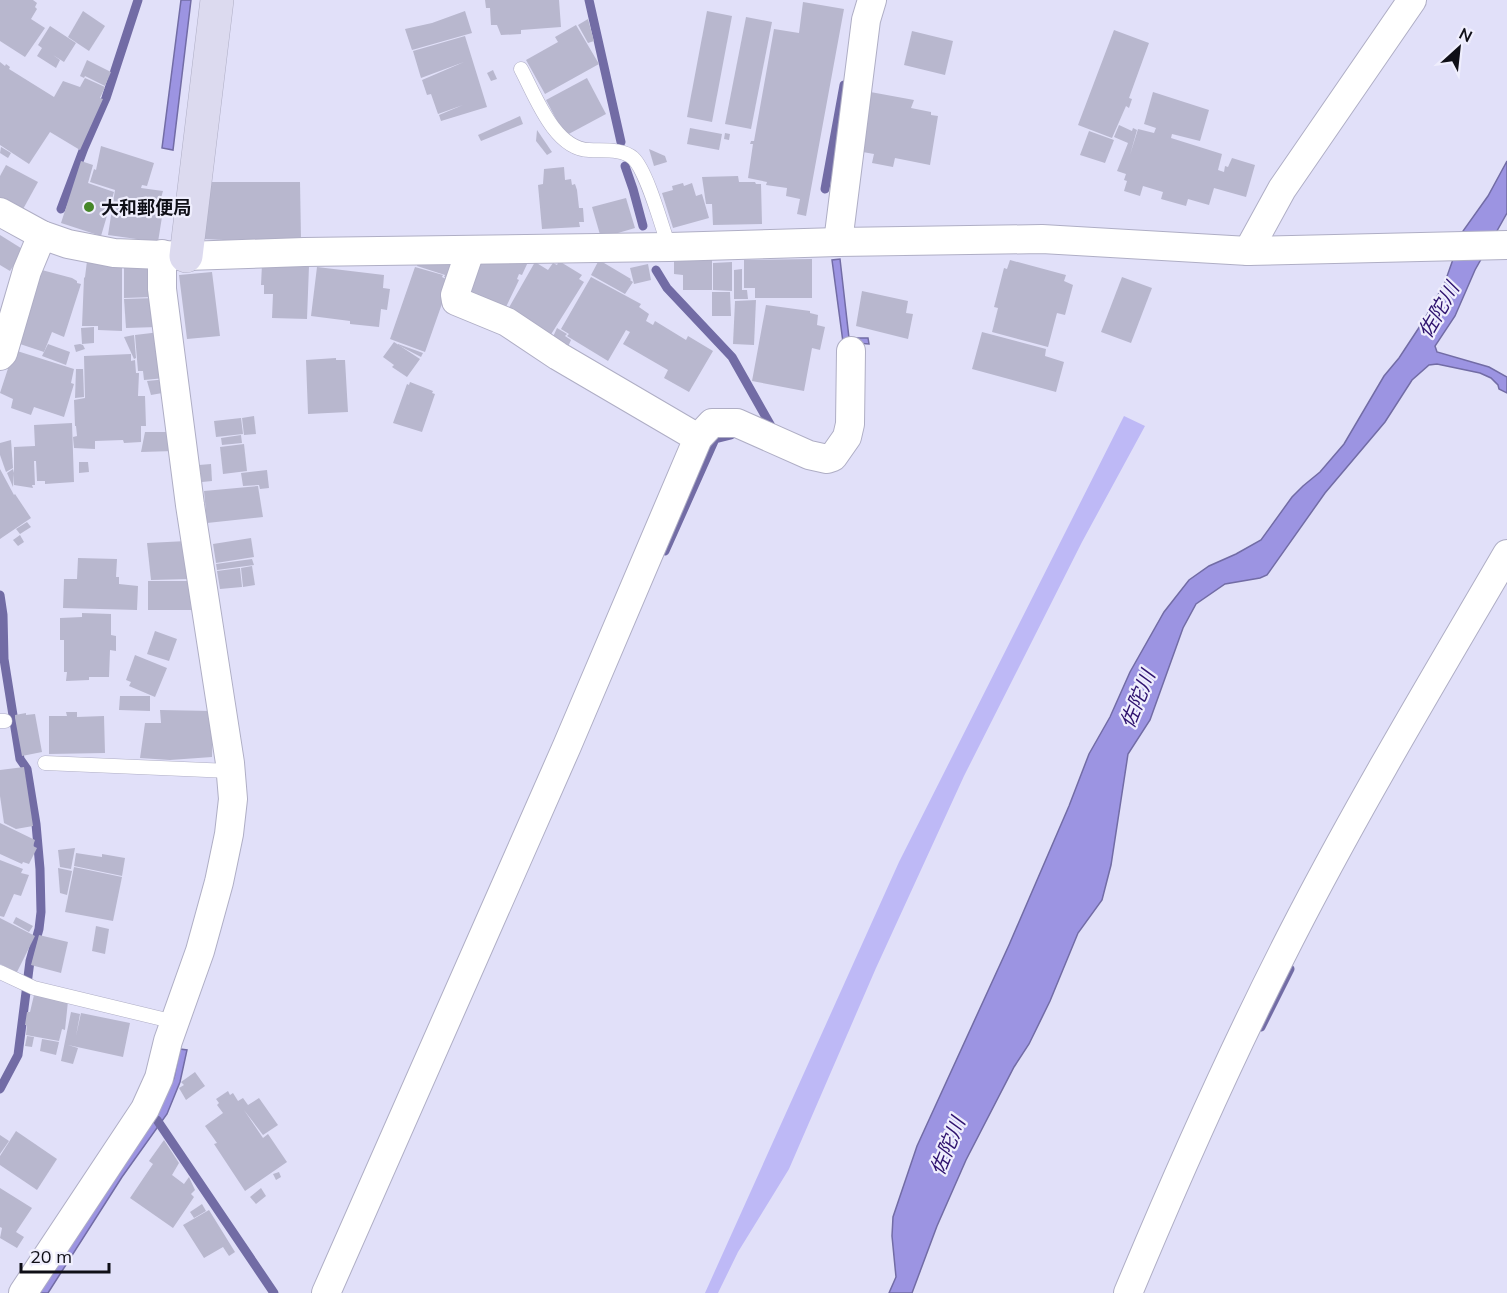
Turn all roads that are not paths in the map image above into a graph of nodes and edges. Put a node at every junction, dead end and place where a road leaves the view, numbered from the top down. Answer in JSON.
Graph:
{"nodes":[{"id":1,"x":217,"y":0,"type":"edge"},
{"id":2,"x":872,"y":0,"type":"edge"},
{"id":3,"x":1412,"y":0,"type":"edge"},
{"id":4,"x":521,"y":69,"type":"dead end"},
{"id":5,"x":0,"y":212,"type":"edge"},
{"id":6,"x":42,"y":235,"type":"junction"},
{"id":7,"x":838,"y":242,"type":"junction"},
{"id":8,"x":1507,"y":245,"type":"edge"},
{"id":9,"x":669,"y":248,"type":"junction"},
{"id":10,"x":470,"y":251,"type":"junction"},
{"id":11,"x":1253,"y":251,"type":"junction"},
{"id":12,"x":174,"y":255,"type":"junction"},
{"id":13,"x":851,"y":351,"type":"dead end"},
{"id":14,"x":0,"y":356,"type":"edge"},
{"id":15,"x":698,"y":438,"type":"junction"},
{"id":16,"x":1507,"y":554,"type":"edge"},
{"id":17,"x":45,"y":763,"type":"dead end"},
{"id":18,"x":230,"y":771,"type":"junction"},
{"id":19,"x":0,"y":972,"type":"edge"},
{"id":20,"x":175,"y":1022,"type":"junction"},
{"id":21,"x":23,"y":1293,"type":"edge"},
{"id":22,"x":326,"y":1293,"type":"edge"},
{"id":23,"x":1128,"y":1293,"type":"edge"}],
"edges":[{"from":1,"to":12,"type":"street"},
{"from":2,"to":7,"type":"street"},
{"from":3,"to":11,"type":"street"},
{"from":4,"to":9,"type":"lane"},
{"from":5,"to":6,"type":"street"},
{"from":6,"to":12,"type":"street"},
{"from":6,"to":14,"type":"street"},
{"from":7,"to":9,"type":"street"},
{"from":7,"to":11,"type":"street"},
{"from":8,"to":11,"type":"street"},
{"from":9,"to":10,"type":"street"},
{"from":10,"to":12,"type":"street"},
{"from":10,"to":15,"type":"street"},
{"from":12,"to":18,"type":"street"},
{"from":13,"to":15,"type":"street"},
{"from":15,"to":22,"type":"street"},
{"from":16,"to":23,"type":"street"},
{"from":17,"to":18,"type":"lane"},
{"from":18,"to":20,"type":"street"},
{"from":19,"to":20,"type":"lane"},
{"from":20,"to":21,"type":"street"}]}
